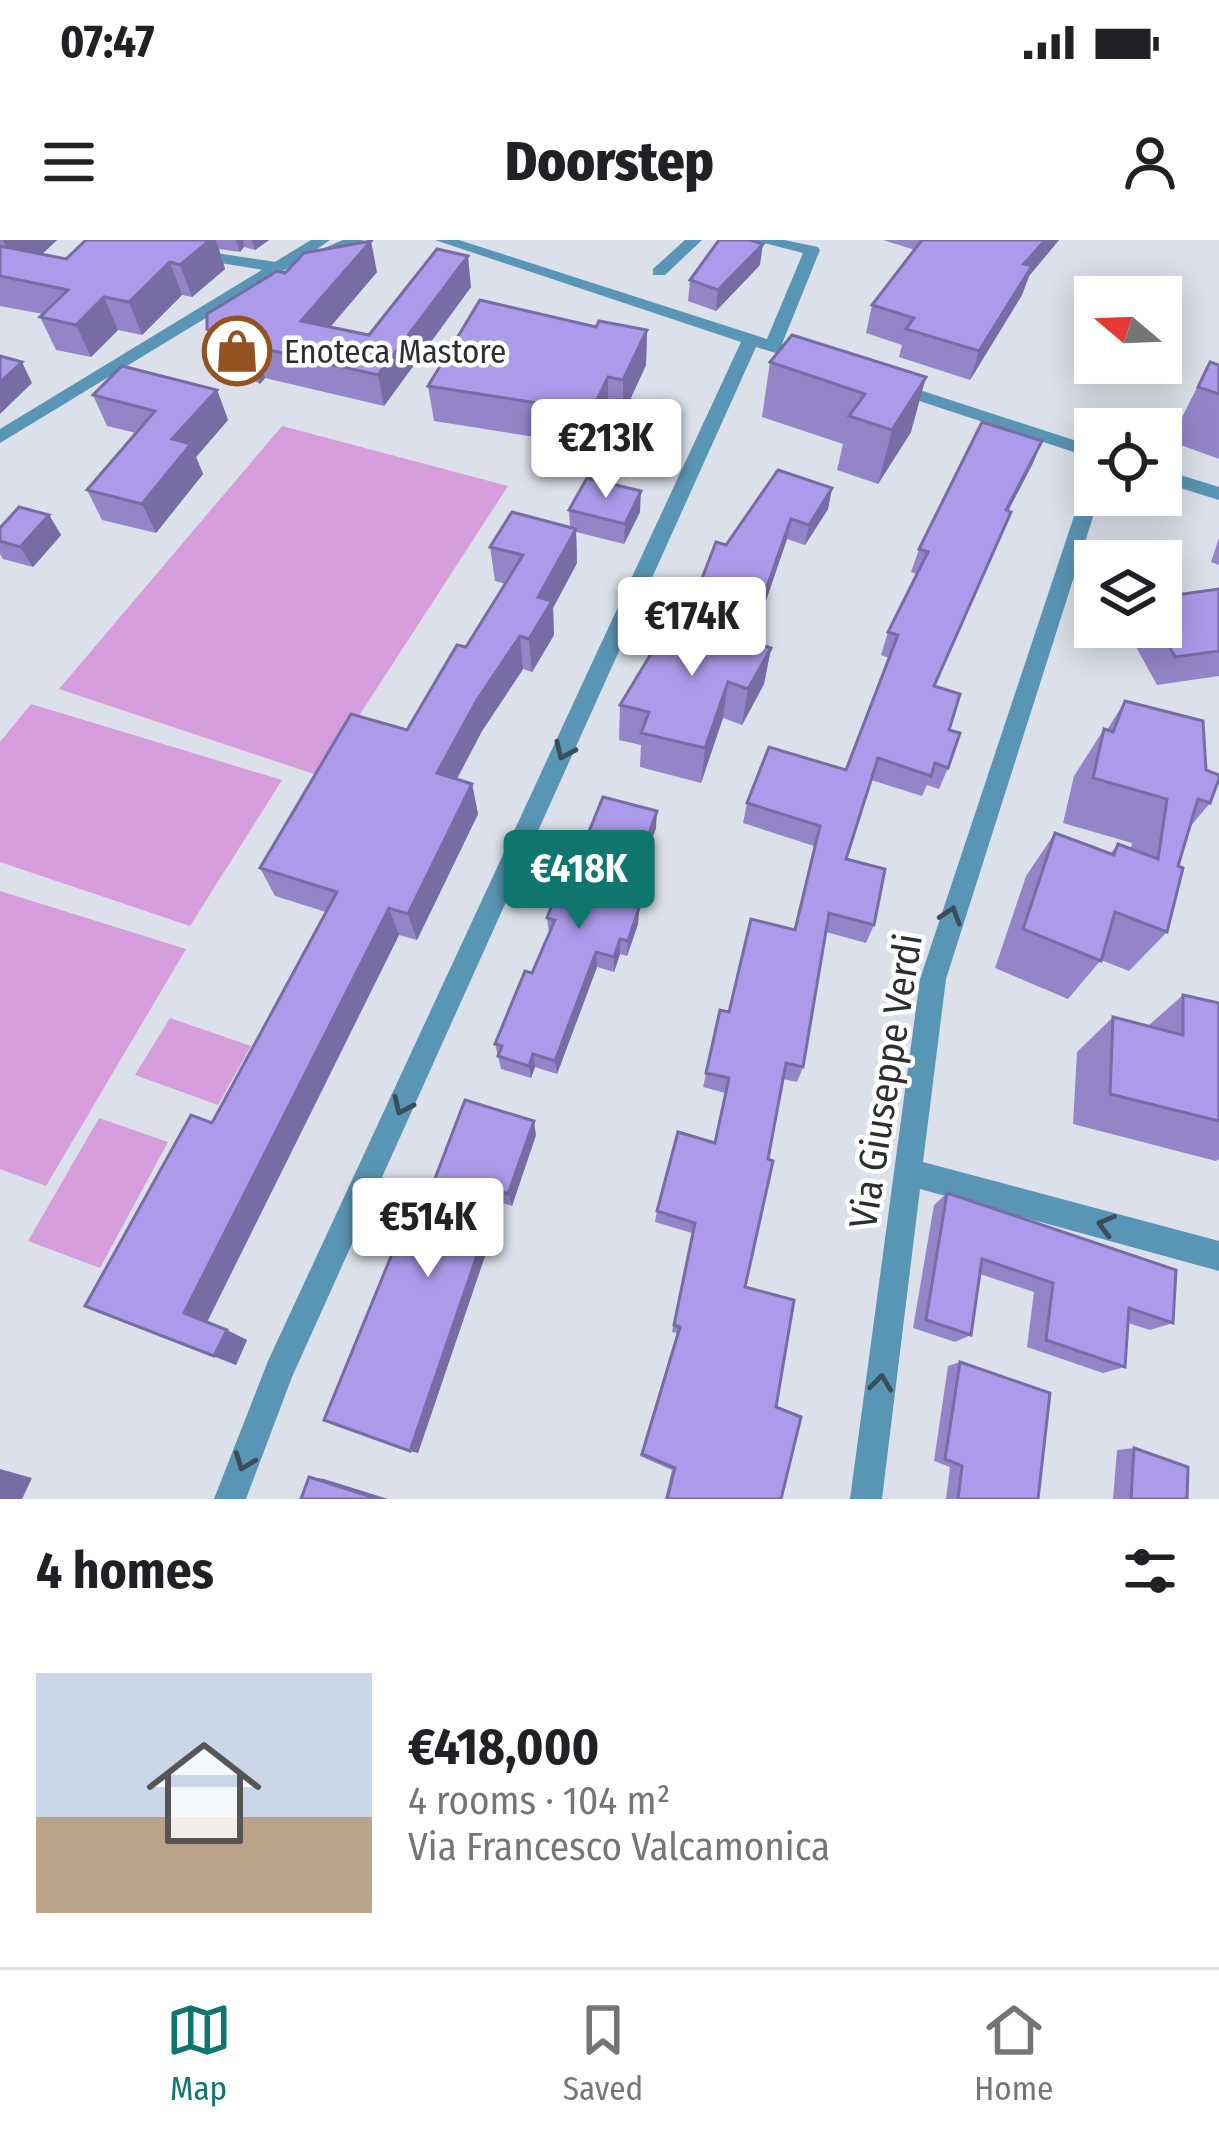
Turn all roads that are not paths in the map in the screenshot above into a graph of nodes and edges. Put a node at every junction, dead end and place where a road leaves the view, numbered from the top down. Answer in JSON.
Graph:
{"nodes":[{"id":1,"x":322,"y":240,"type":"edge"},
{"id":2,"x":356,"y":240,"type":"edge"},
{"id":3,"x":443,"y":240,"type":"edge"},
{"id":4,"x":463,"y":240,"type":"edge"},
{"id":5,"x":694,"y":240,"type":"edge"},
{"id":6,"x":760,"y":240,"type":"edge"},
{"id":7,"x":160,"y":250,"type":"edge"},
{"id":8,"x":485,"y":250,"type":"junction"},
{"id":9,"x":276,"y":267,"type":"junction"},
{"id":10,"x":658,"y":272,"type":"dead end"},
{"id":11,"x":259,"y":279,"type":"junction"},
{"id":12,"x":762,"y":342,"type":"junction"},
{"id":13,"x":838,"y":368,"type":"edge"},
{"id":14,"x":882,"y":382,"type":"edge"},
{"id":15,"x":0,"y":437,"type":"edge"},
{"id":16,"x":1074,"y":446,"type":"edge"},
{"id":17,"x":1182,"y":482,"type":"edge"},
{"id":18,"x":1219,"y":494,"type":"edge"},
{"id":19,"x":1083,"y":516,"type":"edge"},
{"id":20,"x":908,"y":1172,"type":"junction"},
{"id":21,"x":1219,"y":1256,"type":"edge"},
{"id":22,"x":230,"y":1499,"type":"edge"},
{"id":23,"x":866,"y":1499,"type":"edge"}],
"edges":[{"from":1,"to":9,"type":"street"},
{"from":2,"to":11,"type":"street"},
{"from":3,"to":8,"type":"street"},
{"from":4,"to":8,"type":"street"},
{"from":5,"to":10,"type":"street"},
{"from":6,"to":12,"type":"street"},
{"from":7,"to":9,"type":"street"},
{"from":8,"to":12,"type":"street"},
{"from":9,"to":11,"type":"street"},
{"from":11,"to":15,"type":"street"},
{"from":12,"to":13,"type":"street"},
{"from":12,"to":22,"type":"street","one_way":true},
{"from":14,"to":16,"type":"street"},
{"from":17,"to":18,"type":"street"},
{"from":20,"to":19,"type":"street","name":"Via Giuseppe Verdi","one_way":true},
{"from":21,"to":20,"type":"street","one_way":true},
{"from":23,"to":20,"type":"street","name":"Via Giuseppe Verdi","one_way":true}]}
